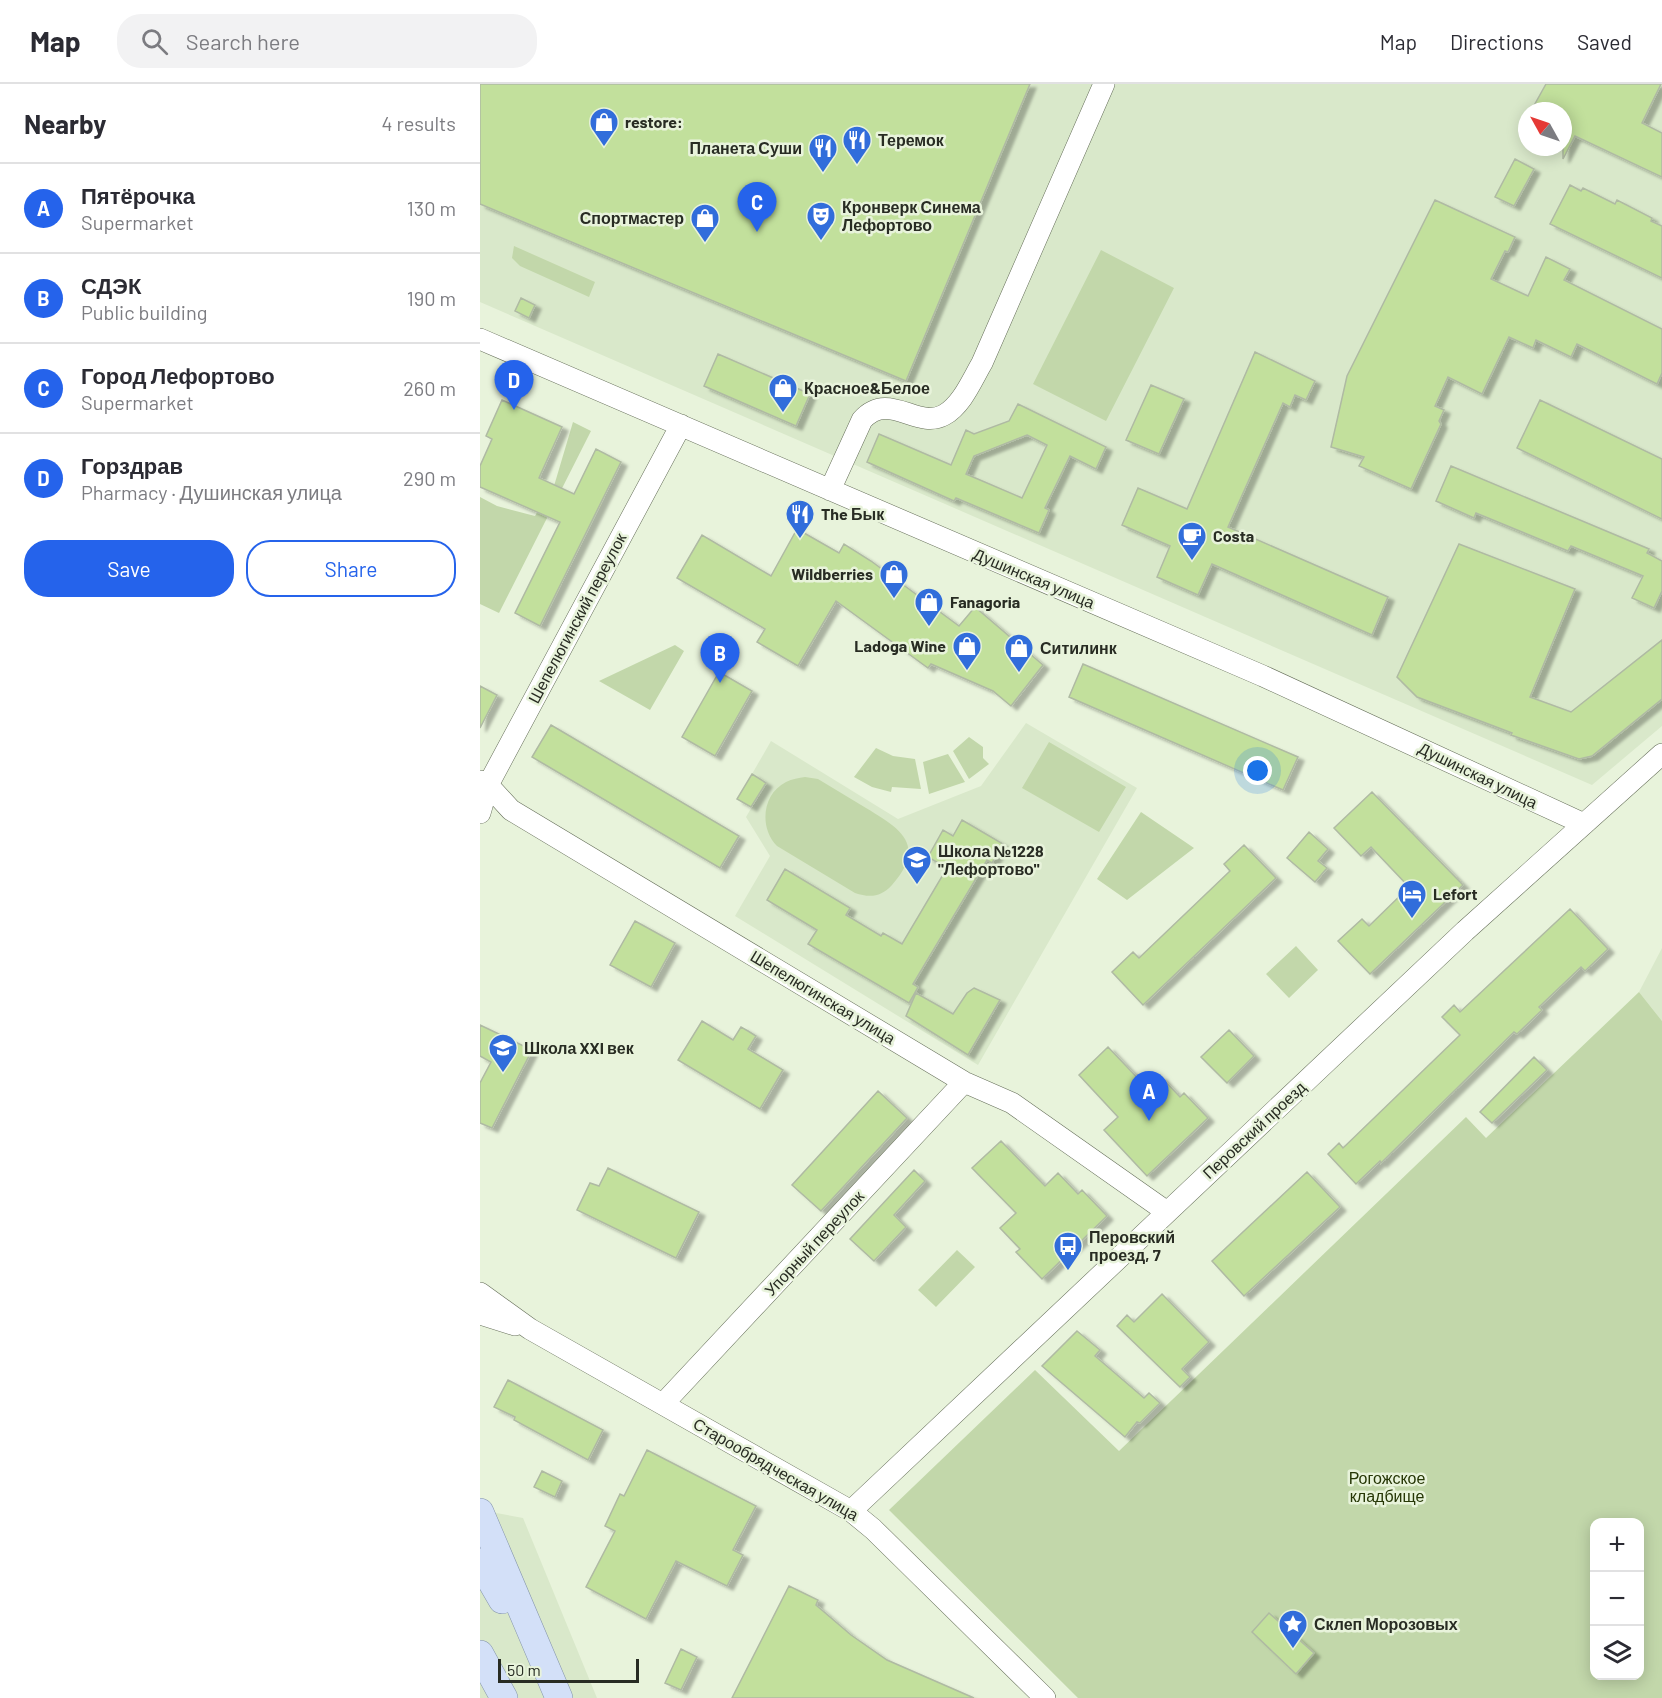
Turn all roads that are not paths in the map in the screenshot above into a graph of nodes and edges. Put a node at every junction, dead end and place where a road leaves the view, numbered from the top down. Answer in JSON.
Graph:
{"nodes":[{"id":1,"x":1104,"y":84,"type":"edge"},
{"id":2,"x":480,"y":339,"type":"edge"},
{"id":3,"x":681,"y":425,"type":"junction"},
{"id":4,"x":830,"y":490,"type":"junction"},
{"id":5,"x":1662,"y":754,"type":"edge"},
{"id":6,"x":484,"y":783,"type":"edge"},
{"id":7,"x":480,"y":813,"type":"edge"},
{"id":8,"x":1584,"y":824,"type":"junction"},
{"id":9,"x":964,"y":1082,"type":"junction"},
{"id":10,"x":1167,"y":1212,"type":"junction"},
{"id":11,"x":480,"y":1293,"type":"edge"},
{"id":12,"x":480,"y":1314,"type":"edge"},
{"id":13,"x":530,"y":1329,"type":"junction"},
{"id":14,"x":663,"y":1404,"type":"junction"},
{"id":15,"x":851,"y":1511,"type":"junction"},
{"id":16,"x":480,"y":1512,"type":"edge"},
{"id":17,"x":480,"y":1562,"type":"edge"},
{"id":18,"x":480,"y":1654,"type":"edge"},
{"id":19,"x":480,"y":1670,"type":"edge"},
{"id":20,"x":499,"y":1698,"type":"edge"},
{"id":21,"x":504,"y":1698,"type":"edge"},
{"id":22,"x":558,"y":1698,"type":"edge"},
{"id":23,"x":1045,"y":1698,"type":"edge"}],
"edges":[{"from":1,"to":4,"type":"street"},
{"from":2,"to":3,"type":"street","name":"Душинская улица"},
{"from":3,"to":4,"type":"street","name":"Душинская улица"},
{"from":3,"to":6,"type":"street","name":"Шепелюгинский переулок"},
{"from":4,"to":8,"type":"street","name":"Душинская улица"},
{"from":5,"to":8,"type":"street","name":"Перовский проезд"},
{"from":6,"to":7,"type":"street","name":"Шепелюгинский переулок"},
{"from":6,"to":9,"type":"street","name":"Шепелюгинская улица"},
{"from":8,"to":10,"type":"street","name":"Перовский проезд"},
{"from":9,"to":10,"type":"street","name":"Шепелюгинская улица"},
{"from":9,"to":14,"type":"street","name":"Упорный переулок"},
{"from":10,"to":15,"type":"street","name":"Перовский проезд"},
{"from":11,"to":13,"type":"street","name":"Старообрядческая улица"},
{"from":12,"to":13,"type":"street","name":"Старообрядческая улица"},
{"from":13,"to":14,"type":"street","name":"Старообрядческая улица"},
{"from":14,"to":15,"type":"street","name":"Старообрядческая улица"},
{"from":15,"to":23,"type":"street","name":"Старообрядческая улица"},
{"from":16,"to":22,"type":"main road"},
{"from":17,"to":22,"type":"main road"},
{"from":18,"to":21,"type":"main road"},
{"from":19,"to":20,"type":"main road"}]}
